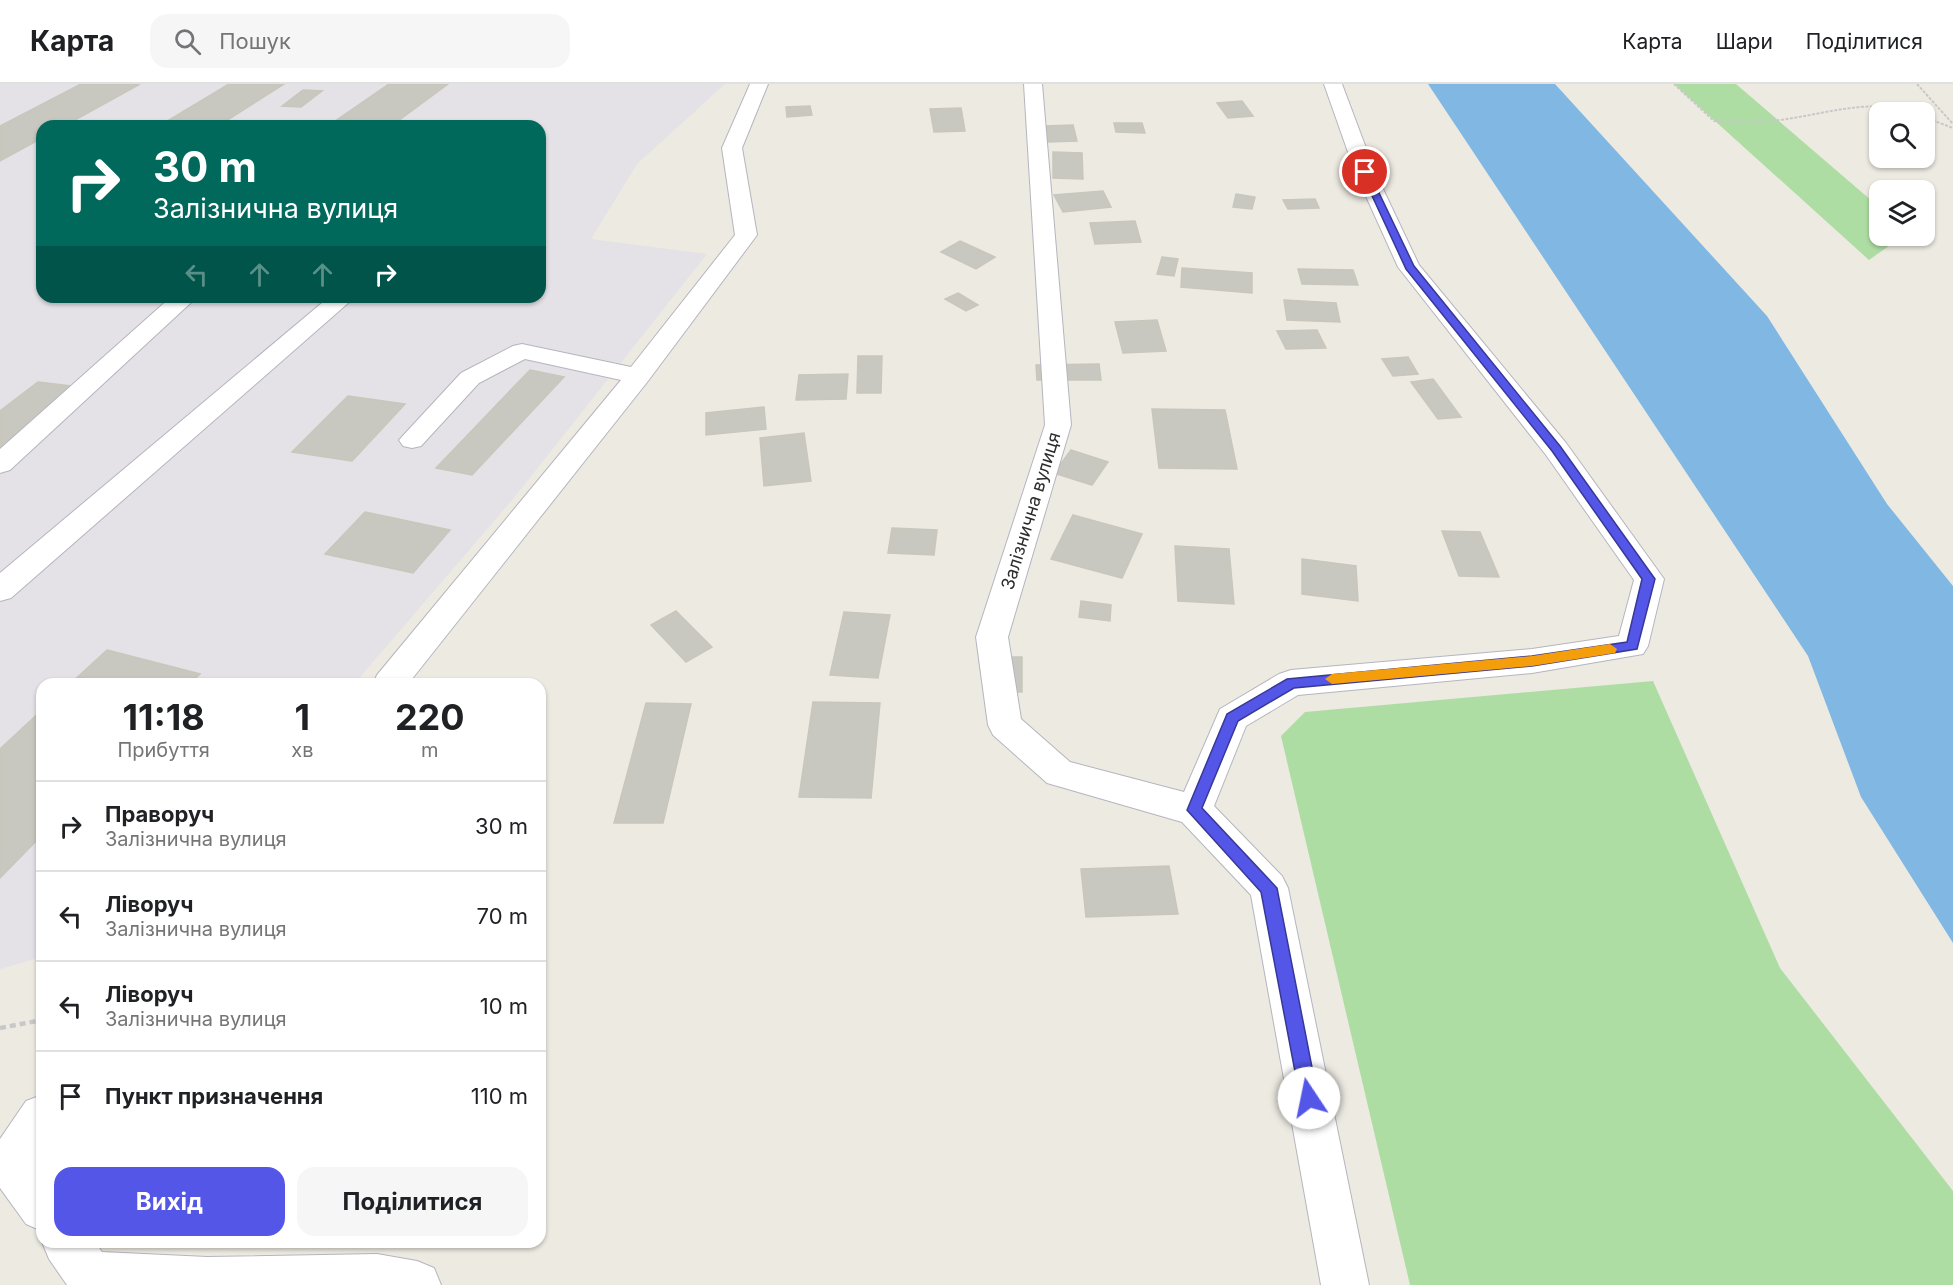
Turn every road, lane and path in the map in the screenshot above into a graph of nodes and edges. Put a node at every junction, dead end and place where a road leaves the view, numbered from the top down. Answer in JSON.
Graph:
{"nodes":[{"id":1,"x":759,"y":84,"type":"edge"},
{"id":2,"x":1033,"y":84,"type":"edge"},
{"id":3,"x":1333,"y":84,"type":"edge"},
{"id":4,"x":1674,"y":84,"type":"edge"},
{"id":5,"x":1917,"y":84,"type":"edge"},
{"id":6,"x":1869,"y":106,"type":"edge"},
{"id":7,"x":1935,"y":120,"type":"edge"},
{"id":8,"x":1953,"y":126,"type":"edge"},
{"id":9,"x":178,"y":303,"type":"edge"},
{"id":10,"x":336,"y":303,"type":"edge"},
{"id":11,"x":639,"y":375,"type":"junction"},
{"id":12,"x":412,"y":440,"type":"dead end"},
{"id":13,"x":0,"y":464,"type":"edge"},
{"id":14,"x":0,"y":590,"type":"edge"},
{"id":15,"x":394,"y":678,"type":"edge"},
{"id":16,"x":1194,"y":810,"type":"junction"},
{"id":17,"x":36,"y":1021,"type":"edge"},
{"id":18,"x":0,"y":1028,"type":"edge"},
{"id":19,"x":36,"y":1124,"type":"edge"},
{"id":20,"x":5,"y":1162,"type":"edge"},
{"id":21,"x":36,"y":1201,"type":"edge"},
{"id":22,"x":70,"y":1248,"type":"edge"},
{"id":23,"x":417,"y":1285,"type":"edge"},
{"id":24,"x":1345,"y":1285,"type":"edge"}],
"edges":[{"from":1,"to":11,"type":"street"},
{"from":2,"to":16,"type":"street","name":"Залізнична вулиця"},
{"from":3,"to":16,"type":"street"},
{"from":4,"to":6,"type":"path"},
{"from":5,"to":8,"type":"path"},
{"from":7,"to":8,"type":"path"},
{"from":9,"to":13,"type":"street"},
{"from":10,"to":14,"type":"street"},
{"from":11,"to":12,"type":"street"},
{"from":11,"to":15,"type":"street"},
{"from":16,"to":24,"type":"street"},
{"from":17,"to":18,"type":"path"},
{"from":19,"to":20,"type":"street"},
{"from":20,"to":21,"type":"street"},
{"from":22,"to":23,"type":"street"}]}
